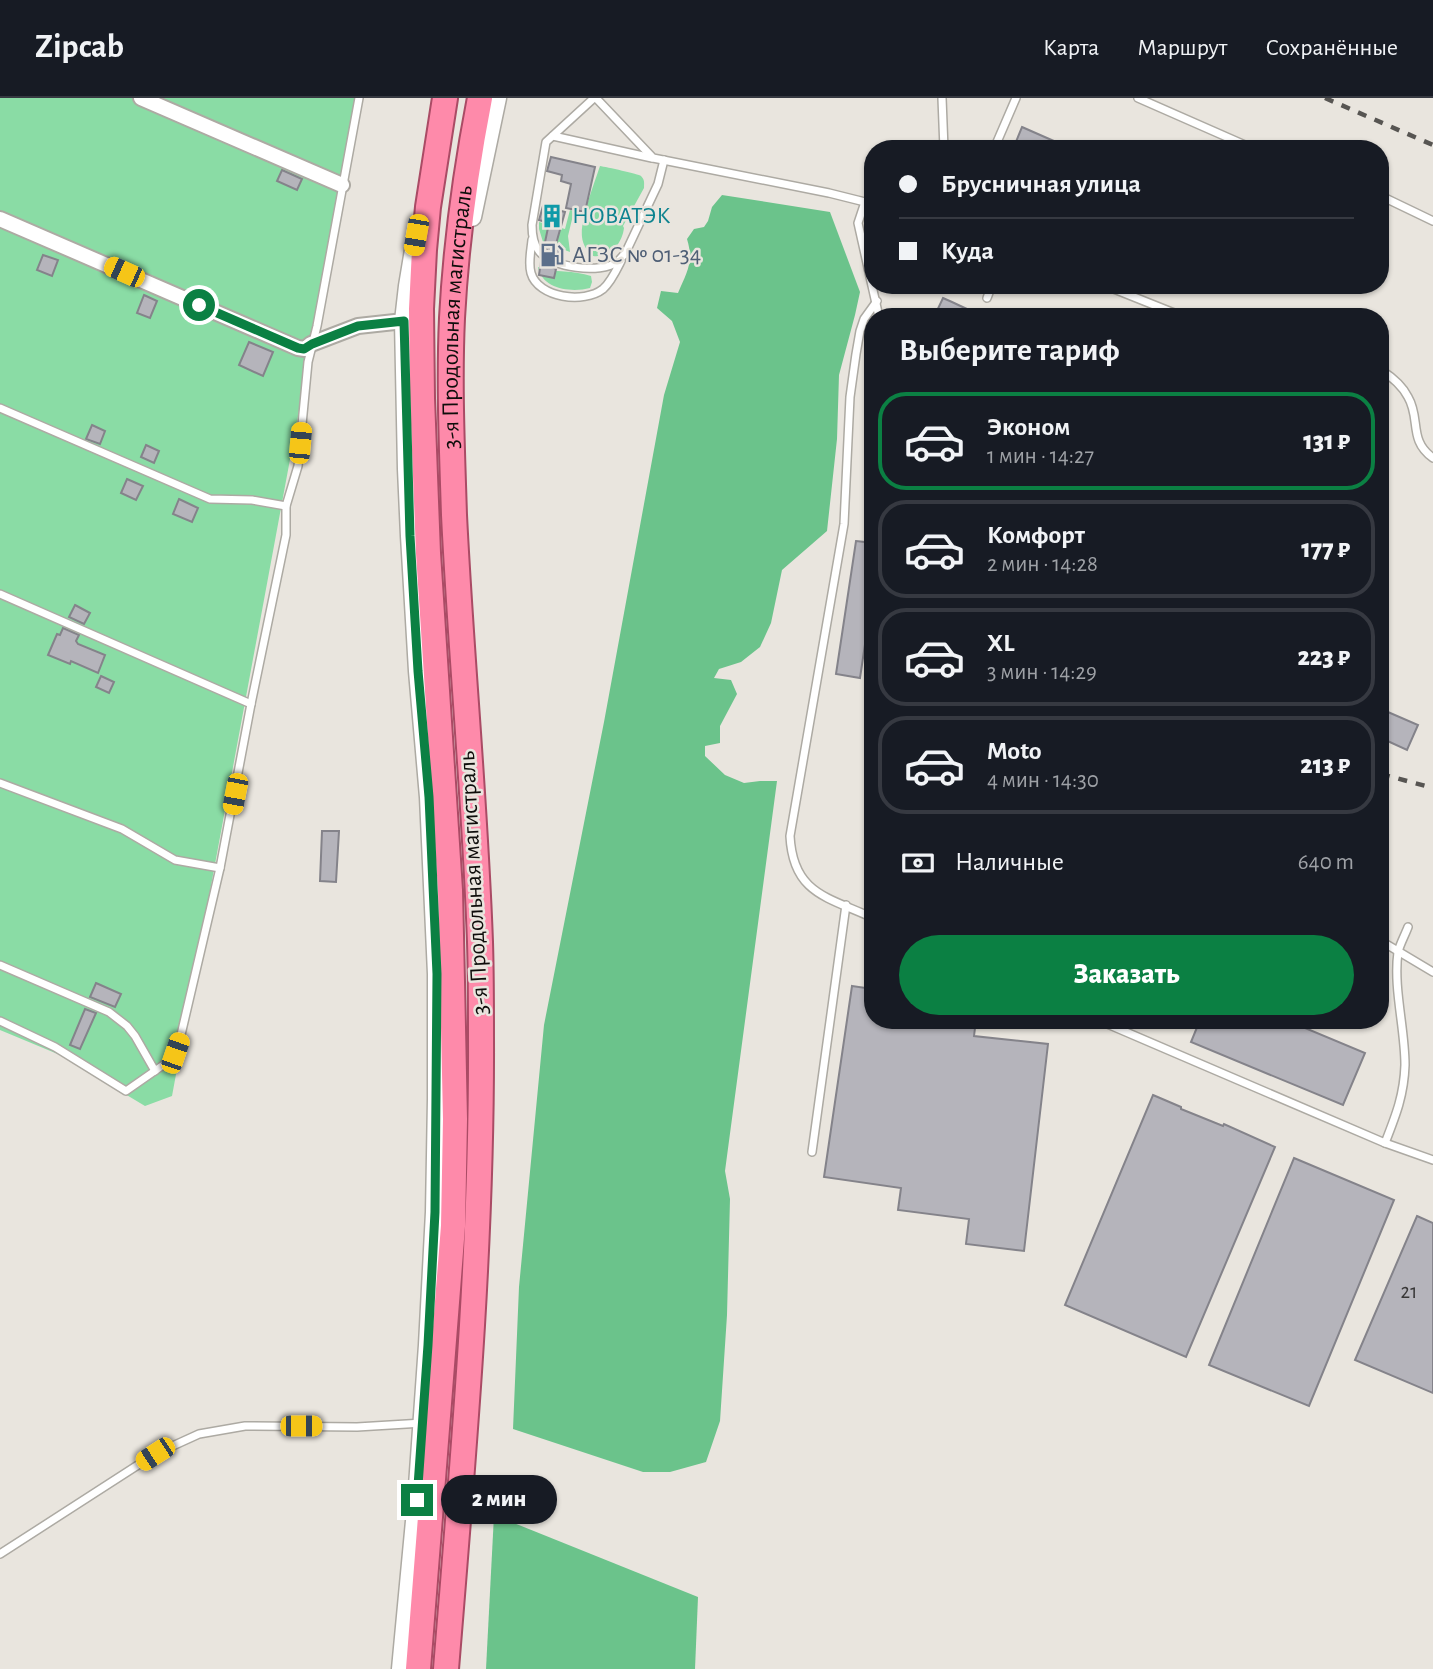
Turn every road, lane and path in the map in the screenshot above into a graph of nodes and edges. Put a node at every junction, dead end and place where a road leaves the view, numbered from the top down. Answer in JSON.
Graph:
{"nodes":[{"id":1,"x":141,"y":98,"type":"edge"},
{"id":2,"x":359,"y":98,"type":"edge"},
{"id":3,"x":595,"y":98,"type":"edge"},
{"id":4,"x":942,"y":98,"type":"edge"},
{"id":5,"x":1017,"y":98,"type":"edge"},
{"id":6,"x":1138,"y":98,"type":"edge"},
{"id":7,"x":493,"y":99,"type":"edge"},
{"id":8,"x":443,"y":107,"type":"edge"},
{"id":9,"x":553,"y":136,"type":"junction"},
{"id":10,"x":944,"y":140,"type":"edge"},
{"id":11,"x":998,"y":140,"type":"edge"},
{"id":12,"x":1234,"y":140,"type":"edge"},
{"id":13,"x":653,"y":158,"type":"junction"},
{"id":14,"x":664,"y":160,"type":"junction"},
{"id":15,"x":342,"y":185,"type":"junction"},
{"id":16,"x":1389,"y":200,"type":"edge"},
{"id":17,"x":864,"y":202,"type":"edge"},
{"id":18,"x":864,"y":212,"type":"edge"},
{"id":19,"x":0,"y":219,"type":"edge"},
{"id":20,"x":1433,"y":220,"type":"edge"},
{"id":21,"x":532,"y":236,"type":"junction"},
{"id":22,"x":864,"y":248,"type":"edge"},
{"id":23,"x":625,"y":254,"type":"junction"},
{"id":24,"x":875,"y":294,"type":"edge"},
{"id":25,"x":989,"y":294,"type":"edge"},
{"id":26,"x":1126,"y":294,"type":"edge"},
{"id":27,"x":987,"y":298,"type":"dead end"},
{"id":28,"x":877,"y":301,"type":"junction"},
{"id":29,"x":872,"y":308,"type":"edge"},
{"id":30,"x":878,"y":308,"type":"edge"},
{"id":31,"x":1162,"y":308,"type":"edge"},
{"id":32,"x":864,"y":319,"type":"edge"},
{"id":33,"x":404,"y":321,"type":"junction"},
{"id":34,"x":312,"y":344,"type":"junction"},
{"id":35,"x":1389,"y":375,"type":"edge"},
{"id":36,"x":0,"y":408,"type":"edge"},
{"id":37,"x":1433,"y":458,"type":"edge"},
{"id":38,"x":286,"y":506,"type":"junction"},
{"id":39,"x":0,"y":594,"type":"edge"},
{"id":40,"x":251,"y":704,"type":"junction"},
{"id":41,"x":0,"y":783,"type":"edge"},
{"id":42,"x":220,"y":868,"type":"junction"},
{"id":43,"x":846,"y":905,"type":"junction"},
{"id":44,"x":864,"y":914,"type":"edge"},
{"id":45,"x":1408,"y":927,"type":"dead end"},
{"id":46,"x":1389,"y":945,"type":"edge"},
{"id":47,"x":1398,"y":950,"type":"junction"},
{"id":48,"x":0,"y":965,"type":"edge"},
{"id":49,"x":1433,"y":972,"type":"edge"},
{"id":50,"x":0,"y":1021,"type":"edge"},
{"id":51,"x":1119,"y":1029,"type":"edge"},
{"id":52,"x":155,"y":1071,"type":"junction"},
{"id":53,"x":1385,"y":1143,"type":"junction"},
{"id":54,"x":812,"y":1152,"type":"dead end"},
{"id":55,"x":1433,"y":1160,"type":"edge"},
{"id":56,"x":423,"y":1423,"type":"junction"},
{"id":57,"x":0,"y":1554,"type":"edge"},
{"id":58,"x":401,"y":1669,"type":"edge"},
{"id":59,"x":418,"y":1669,"type":"edge"},
{"id":60,"x":446,"y":1669,"type":"edge"}],
"edges":[{"from":1,"to":15,"type":"street"},
{"from":2,"to":15,"type":"lane"},
{"from":3,"to":9,"type":"lane"},
{"from":3,"to":13,"type":"lane"},
{"from":4,"to":10,"type":"lane"},
{"from":5,"to":11,"type":"lane"},
{"from":6,"to":12,"type":"lane"},
{"from":7,"to":60,"type":"highway","name":"3-я Продольная магистраль"},
{"from":8,"to":33,"type":"street"},
{"from":8,"to":59,"type":"highway","name":"3-я Продольная магистраль"},
{"from":9,"to":13,"type":"lane"},
{"from":9,"to":21,"type":"lane"},
{"from":13,"to":14,"type":"lane"},
{"from":14,"to":17,"type":"lane"},
{"from":14,"to":23,"type":"lane"},
{"from":15,"to":34,"type":"lane"},
{"from":16,"to":20,"type":"lane"},
{"from":18,"to":22,"type":"lane"},
{"from":19,"to":34,"type":"street"},
{"from":21,"to":23,"type":"lane"},
{"from":21,"to":23,"type":"lane"},
{"from":24,"to":28,"type":"lane"},
{"from":25,"to":27,"type":"lane"},
{"from":26,"to":31,"type":"lane"},
{"from":28,"to":29,"type":"lane"},
{"from":28,"to":30,"type":"lane"},
{"from":32,"to":43,"type":"lane"},
{"from":33,"to":34,"type":"street"},
{"from":33,"to":56,"type":"street"},
{"from":34,"to":38,"type":"lane"},
{"from":35,"to":37,"type":"lane"},
{"from":36,"to":38,"type":"lane"},
{"from":38,"to":40,"type":"lane"},
{"from":39,"to":40,"type":"lane"},
{"from":40,"to":42,"type":"lane"},
{"from":41,"to":42,"type":"lane"},
{"from":42,"to":52,"type":"lane"},
{"from":43,"to":44,"type":"lane"},
{"from":43,"to":54,"type":"lane"},
{"from":45,"to":47,"type":"lane"},
{"from":46,"to":47,"type":"lane"},
{"from":47,"to":49,"type":"lane"},
{"from":47,"to":53,"type":"lane"},
{"from":48,"to":52,"type":"lane"},
{"from":50,"to":52,"type":"lane"},
{"from":51,"to":53,"type":"lane"},
{"from":53,"to":55,"type":"lane"},
{"from":56,"to":57,"type":"lane"},
{"from":56,"to":58,"type":"street"}]}
